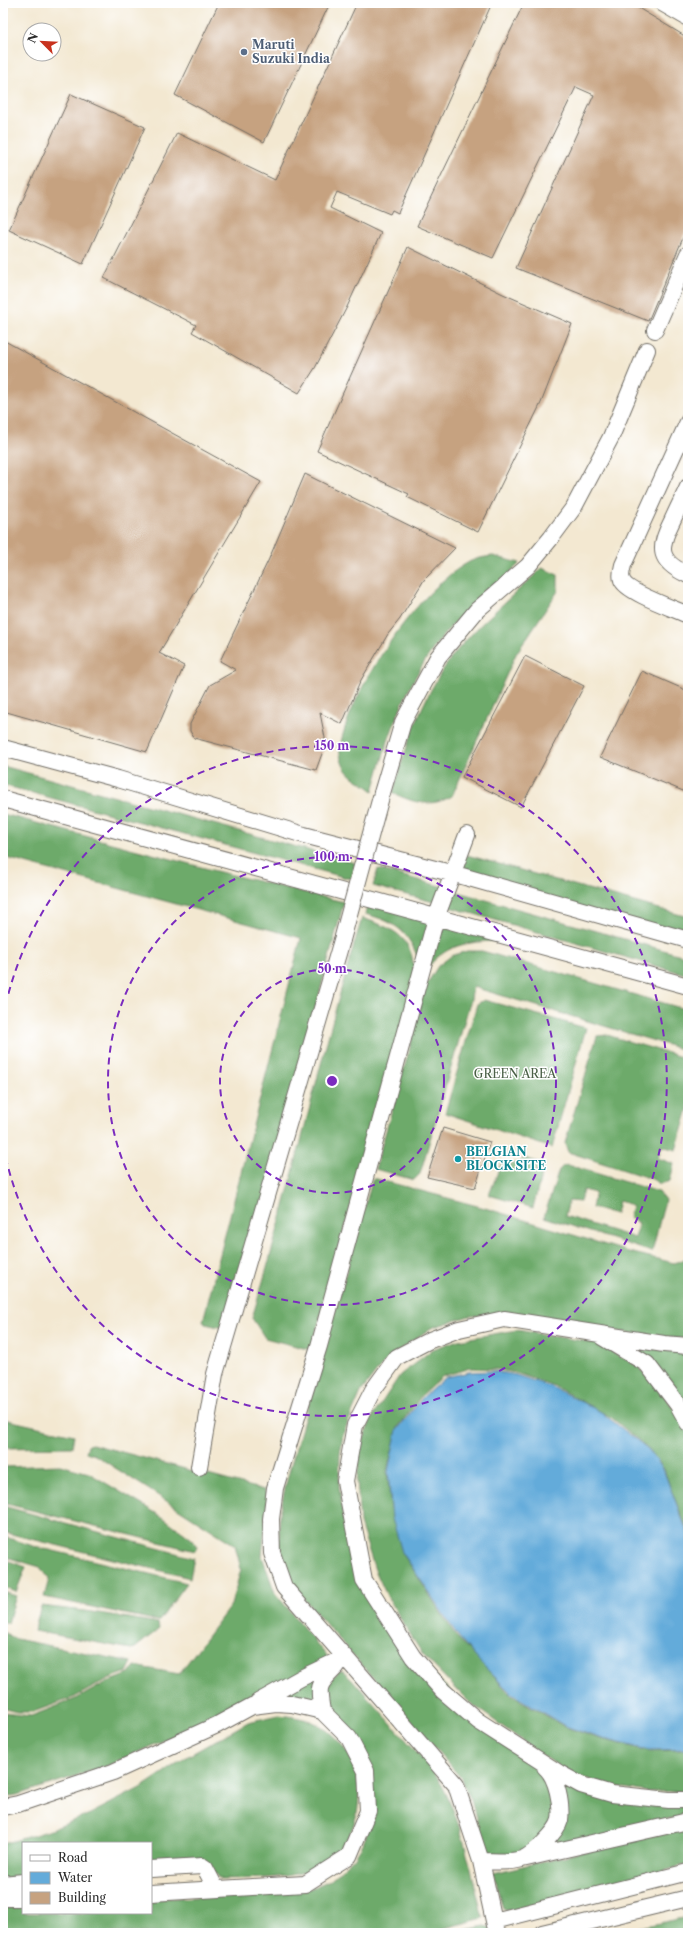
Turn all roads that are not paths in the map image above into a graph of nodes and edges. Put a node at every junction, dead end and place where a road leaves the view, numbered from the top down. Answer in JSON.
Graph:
{"nodes":[{"id":1,"x":662,"y":3,"type":"edge"},
{"id":2,"x":688,"y":18,"type":"edge"},
{"id":3,"x":688,"y":254,"type":"edge"},
{"id":4,"x":655,"y":330,"type":"dead end"},
{"id":5,"x":647,"y":350,"type":"dead end"},
{"id":6,"x":688,"y":422,"type":"edge"},
{"id":7,"x":688,"y":487,"type":"edge"},
{"id":8,"x":688,"y":575,"type":"edge"},
{"id":9,"x":688,"y":615,"type":"edge"},
{"id":10,"x":3,"y":748,"type":"edge"},
{"id":11,"x":3,"y":799,"type":"edge"},
{"id":12,"x":467,"y":835,"type":"dead end"},
{"id":13,"x":453,"y":874,"type":"junction"},
{"id":14,"x":436,"y":918,"type":"junction"},
{"id":15,"x":688,"y":940,"type":"edge"},
{"id":16,"x":688,"y":986,"type":"edge"},
{"id":17,"x":594,"y":1332,"type":"junction"},
{"id":18,"x":688,"y":1346,"type":"edge"},
{"id":19,"x":688,"y":1423,"type":"edge"},
{"id":20,"x":199,"y":1467,"type":"dead end"},
{"id":21,"x":346,"y":1658,"type":"junction"},
{"id":22,"x":252,"y":1706,"type":"junction"},
{"id":23,"x":322,"y":1711,"type":"junction"},
{"id":24,"x":533,"y":1757,"type":"junction"},
{"id":25,"x":688,"y":1800,"type":"edge"},
{"id":26,"x":3,"y":1807,"type":"edge"},
{"id":27,"x":688,"y":1821,"type":"edge"},
{"id":28,"x":522,"y":1859,"type":"junction"},
{"id":29,"x":481,"y":1861,"type":"junction"},
{"id":30,"x":152,"y":1869,"type":"edge"},
{"id":31,"x":688,"y":1872,"type":"edge"},
{"id":32,"x":22,"y":1882,"type":"edge"},
{"id":33,"x":3,"y":1884,"type":"edge"},
{"id":34,"x":216,"y":1889,"type":"junction"},
{"id":35,"x":152,"y":1893,"type":"edge"},
{"id":36,"x":3,"y":1898,"type":"edge"},
{"id":37,"x":22,"y":1898,"type":"edge"},
{"id":38,"x":688,"y":1898,"type":"edge"},
{"id":39,"x":496,"y":1927,"type":"edge"},
{"id":40,"x":542,"y":1933,"type":"edge"}],
"edges":[{"from":1,"to":2,"type":"street"},
{"from":3,"to":4,"type":"street"},
{"from":5,"to":20,"type":"street","bridge":true},
{"from":6,"to":9,"type":"street"},
{"from":7,"to":8,"type":"street"},
{"from":10,"to":13,"type":"street"},
{"from":11,"to":14,"type":"street"},
{"from":12,"to":13,"type":"street"},
{"from":13,"to":14,"type":"street"},
{"from":13,"to":15,"type":"street"},
{"from":14,"to":16,"type":"street"},
{"from":14,"to":21,"type":"street"},
{"from":17,"to":18,"type":"street"},
{"from":17,"to":19,"type":"street"},
{"from":17,"to":24,"type":"street"},
{"from":21,"to":22,"type":"street"},
{"from":21,"to":23,"type":"street"},
{"from":21,"to":29,"type":"street"},
{"from":22,"to":23,"type":"street"},
{"from":22,"to":26,"type":"street"},
{"from":23,"to":34,"type":"street"},
{"from":24,"to":25,"type":"street"},
{"from":24,"to":28,"type":"street"},
{"from":27,"to":28,"type":"street"},
{"from":28,"to":29,"type":"street"},
{"from":29,"to":39,"type":"street"},
{"from":30,"to":34,"type":"street"},
{"from":31,"to":39,"type":"street"},
{"from":32,"to":33,"type":"street"},
{"from":34,"to":35,"type":"street"},
{"from":36,"to":37,"type":"street"},
{"from":38,"to":40,"type":"street"}]}
